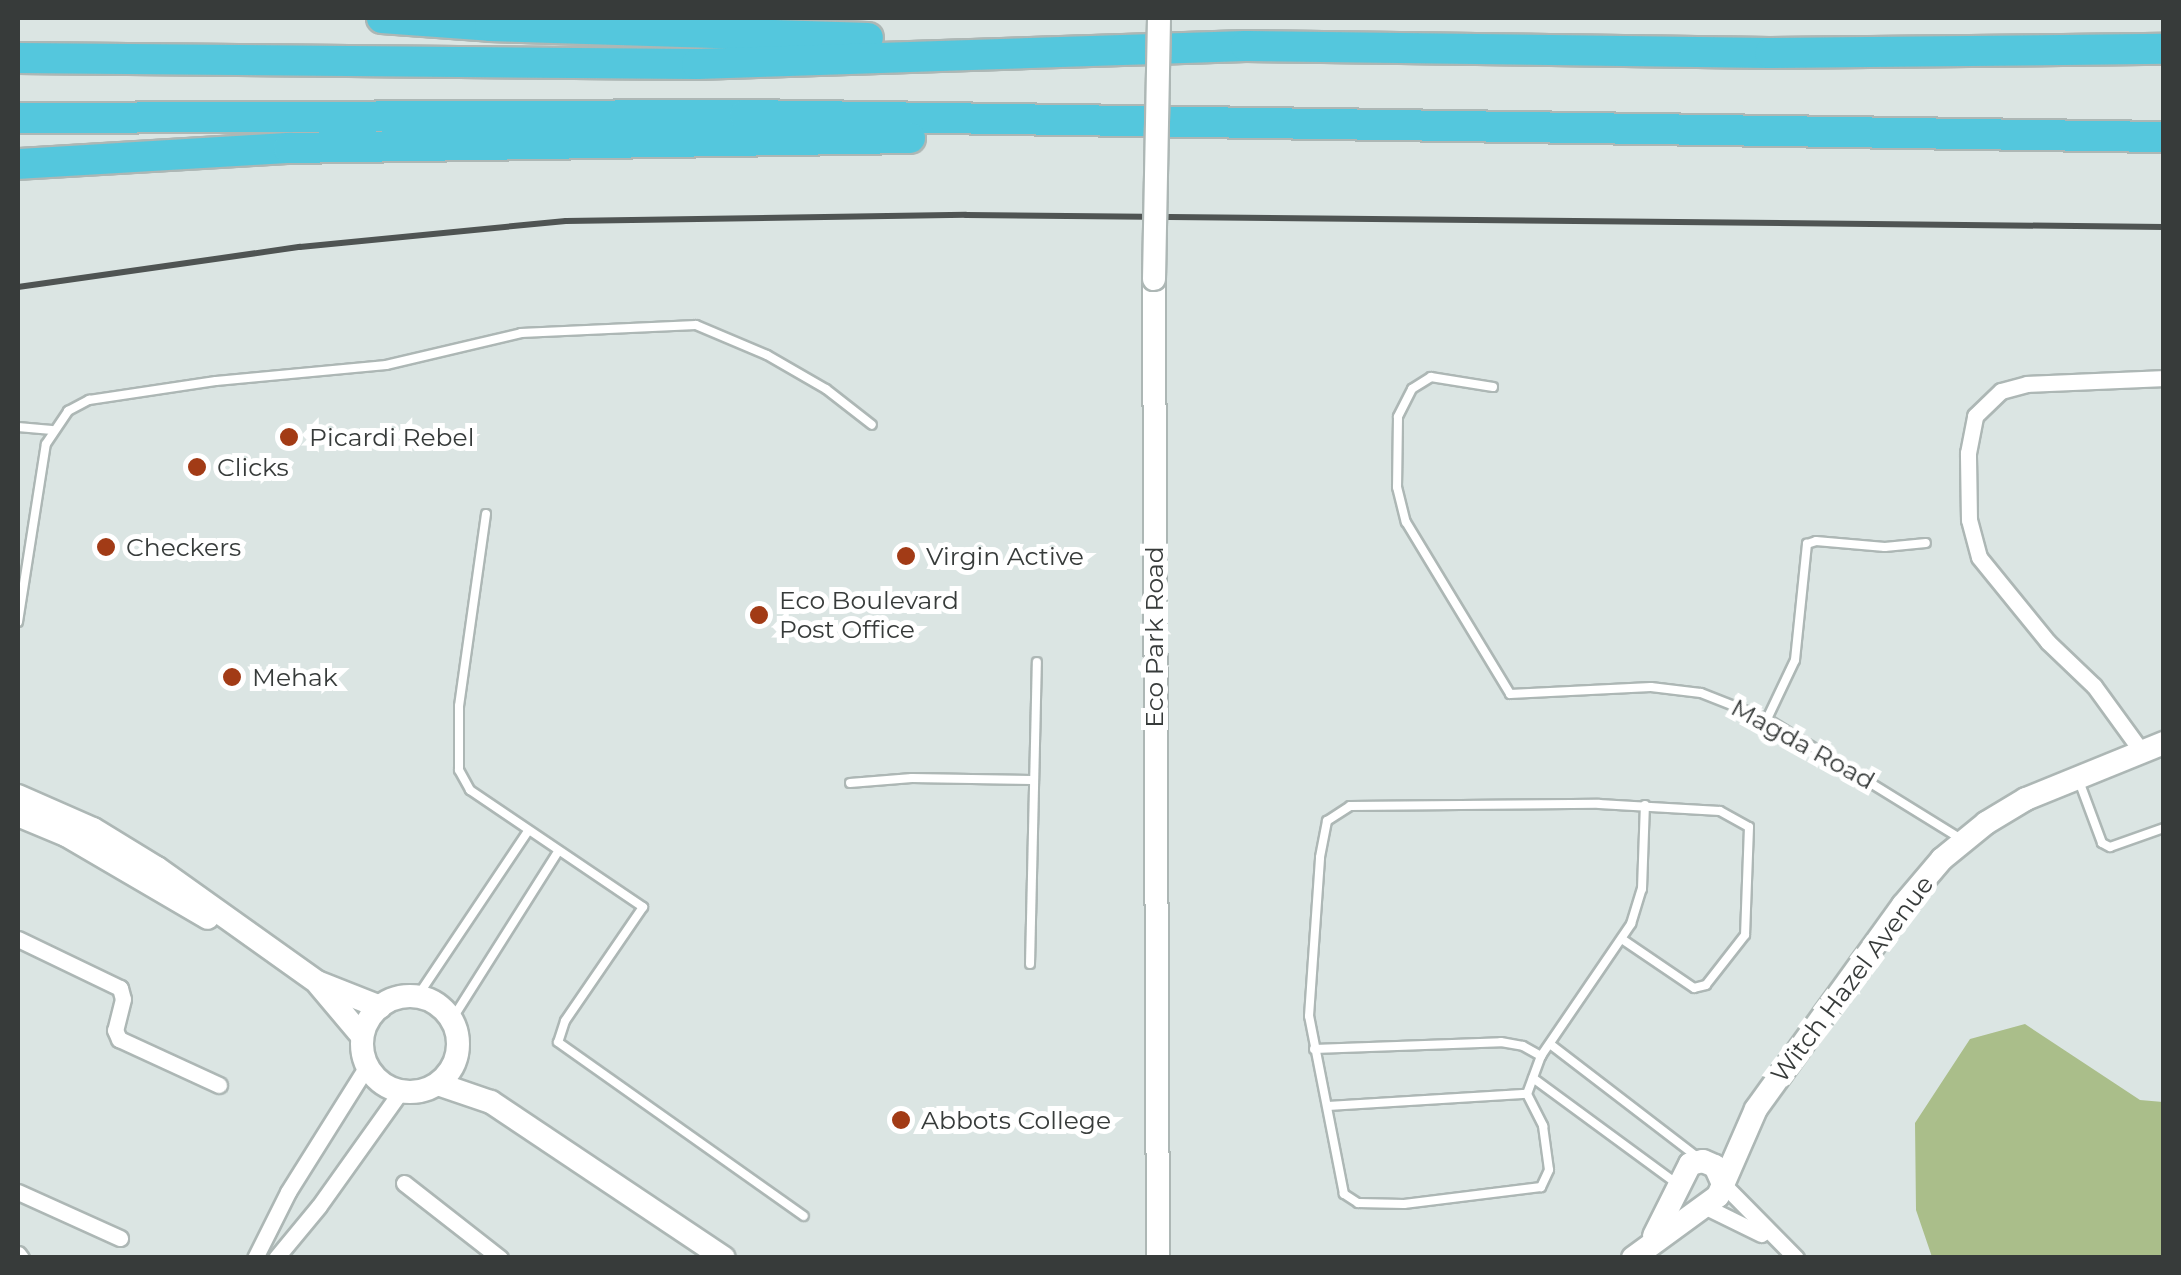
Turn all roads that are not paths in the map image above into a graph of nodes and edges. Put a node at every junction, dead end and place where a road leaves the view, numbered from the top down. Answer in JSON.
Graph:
{"nodes":[{"id":1,"x":382,"y":18,"type":"edge"},
{"id":2,"x":1158,"y":18,"type":"edge"},
{"id":3,"x":2164,"y":49,"type":"edge"},
{"id":4,"x":970,"y":52,"type":"junction"},
{"id":5,"x":18,"y":58,"type":"edge"},
{"id":6,"x":18,"y":118,"type":"edge"},
{"id":7,"x":1248,"y":126,"type":"junction"},
{"id":8,"x":2164,"y":137,"type":"edge"},
{"id":9,"x":18,"y":164,"type":"edge"},
{"id":10,"x":2164,"y":378,"type":"edge"},
{"id":11,"x":1493,"y":387,"type":"dead end"},
{"id":12,"x":872,"y":425,"type":"dead end"},
{"id":13,"x":18,"y":427,"type":"edge"},
{"id":14,"x":52,"y":430,"type":"junction"},
{"id":15,"x":486,"y":514,"type":"dead end"},
{"id":16,"x":1926,"y":543,"type":"dead end"},
{"id":17,"x":18,"y":622,"type":"edge"},
{"id":18,"x":1037,"y":662,"type":"dead end"},
{"id":19,"x":1767,"y":719,"type":"junction"},
{"id":20,"x":2153,"y":748,"type":"edge"},
{"id":21,"x":2077,"y":777,"type":"junction"},
{"id":22,"x":1032,"y":780,"type":"junction"},
{"id":23,"x":850,"y":783,"type":"dead end"},
{"id":24,"x":18,"y":796,"type":"edge"},
{"id":25,"x":1646,"y":805,"type":"junction"},
{"id":26,"x":18,"y":816,"type":"edge"},
{"id":27,"x":2164,"y":828,"type":"edge"},
{"id":28,"x":528,"y":831,"type":"junction"},
{"id":29,"x":1964,"y":840,"type":"junction"},
{"id":30,"x":558,"y":852,"type":"junction"},
{"id":31,"x":244,"y":934,"type":"junction"},
{"id":32,"x":1622,"y":939,"type":"junction"},
{"id":33,"x":19,"y":945,"type":"edge"},
{"id":34,"x":1030,"y":964,"type":"dead end"},
{"id":35,"x":317,"y":982,"type":"junction"},
{"id":36,"x":417,"y":997,"type":"junction"},
{"id":37,"x":380,"y":1007,"type":"junction"},
{"id":38,"x":452,"y":1020,"type":"junction"},
{"id":39,"x":362,"y":1036,"type":"junction"},
{"id":40,"x":1550,"y":1044,"type":"junction"},
{"id":41,"x":1314,"y":1049,"type":"junction"},
{"id":42,"x":457,"y":1052,"type":"junction"},
{"id":43,"x":1542,"y":1056,"type":"junction"},
{"id":44,"x":367,"y":1066,"type":"junction"},
{"id":45,"x":1533,"y":1078,"type":"junction"},
{"id":46,"x":438,"y":1084,"type":"junction"},
{"id":47,"x":218,"y":1085,"type":"dead end"},
{"id":48,"x":401,"y":1091,"type":"junction"},
{"id":49,"x":1527,"y":1094,"type":"junction"},
{"id":50,"x":491,"y":1102,"type":"junction"},
{"id":51,"x":1328,"y":1106,"type":"junction"},
{"id":52,"x":1756,"y":1109,"type":"junction"},
{"id":53,"x":1703,"y":1162,"type":"junction"},
{"id":54,"x":404,"y":1183,"type":"dead end"},
{"id":55,"x":1723,"y":1184,"type":"junction"},
{"id":56,"x":1680,"y":1186,"type":"junction"},
{"id":57,"x":18,"y":1192,"type":"edge"},
{"id":58,"x":1702,"y":1205,"type":"junction"},
{"id":59,"x":804,"y":1216,"type":"dead end"},
{"id":60,"x":120,"y":1238,"type":"dead end"},
{"id":61,"x":1778,"y":1243,"type":"junction"},
{"id":62,"x":1640,"y":1252,"type":"edge"},
{"id":63,"x":255,"y":1258,"type":"edge"},
{"id":64,"x":276,"y":1258,"type":"edge"},
{"id":65,"x":500,"y":1258,"type":"edge"},
{"id":66,"x":724,"y":1258,"type":"edge"},
{"id":67,"x":1158,"y":1258,"type":"edge"},
{"id":68,"x":1796,"y":1258,"type":"edge"}],
"edges":[{"from":1,"to":4,"type":"highway"},
{"from":2,"to":67,"type":"street","name":"Eco Park Road","bridge":true},
{"from":3,"to":4,"type":"highway"},
{"from":4,"to":5,"type":"highway"},
{"from":6,"to":7,"type":"highway"},
{"from":7,"to":8,"type":"highway"},
{"from":7,"to":9,"type":"highway"},
{"from":10,"to":20,"type":"street"},
{"from":11,"to":19,"type":"lane","name":"Magda Road"},
{"from":12,"to":14,"type":"lane"},
{"from":13,"to":14,"type":"lane"},
{"from":14,"to":17,"type":"lane"},
{"from":15,"to":28,"type":"lane"},
{"from":16,"to":19,"type":"lane"},
{"from":18,"to":22,"type":"lane"},
{"from":19,"to":29,"type":"lane","name":"Magda Road"},
{"from":20,"to":21,"type":"street","name":"Witch Hazel Avenue"},
{"from":21,"to":27,"type":"lane"},
{"from":21,"to":29,"type":"street","name":"Witch Hazel Avenue"},
{"from":22,"to":23,"type":"lane"},
{"from":22,"to":34,"type":"lane"},
{"from":24,"to":31,"type":"street"},
{"from":25,"to":32,"type":"lane"},
{"from":25,"to":32,"type":"lane"},
{"from":25,"to":41,"type":"lane"},
{"from":26,"to":31,"type":"street"},
{"from":28,"to":30,"type":"lane"},
{"from":28,"to":36,"type":"lane"},
{"from":29,"to":52,"type":"street","name":"Witch Hazel Avenue"},
{"from":30,"to":38,"type":"lane"},
{"from":30,"to":59,"type":"lane"},
{"from":31,"to":35,"type":"street"},
{"from":32,"to":40,"type":"lane"},
{"from":33,"to":47,"type":"street"},
{"from":35,"to":37,"type":"street"},
{"from":35,"to":39,"type":"street"},
{"from":36,"to":37,"type":"street"},
{"from":36,"to":38,"type":"street"},
{"from":37,"to":39,"type":"street"},
{"from":38,"to":42,"type":"street"},
{"from":39,"to":44,"type":"street"},
{"from":40,"to":43,"type":"lane"},
{"from":40,"to":53,"type":"lane"},
{"from":41,"to":43,"type":"lane"},
{"from":41,"to":51,"type":"lane"},
{"from":42,"to":46,"type":"street"},
{"from":42,"to":50,"type":"street"},
{"from":43,"to":45,"type":"lane"},
{"from":44,"to":48,"type":"street"},
{"from":44,"to":63,"type":"street"},
{"from":45,"to":49,"type":"lane"},
{"from":45,"to":56,"type":"lane"},
{"from":46,"to":48,"type":"street"},
{"from":46,"to":50,"type":"street"},
{"from":48,"to":64,"type":"street"},
{"from":49,"to":51,"type":"lane"},
{"from":49,"to":51,"type":"lane"},
{"from":50,"to":66,"type":"street"},
{"from":52,"to":53,"type":"street","name":"Witch Hazel Avenue"},
{"from":52,"to":55,"type":"street","name":"Witch Hazel Avenue"},
{"from":53,"to":55,"type":"street"},
{"from":53,"to":56,"type":"street"},
{"from":54,"to":65,"type":"street"},
{"from":55,"to":58,"type":"street"},
{"from":55,"to":61,"type":"street"},
{"from":56,"to":58,"type":"street"},
{"from":56,"to":62,"type":"street"},
{"from":57,"to":60,"type":"street"},
{"from":58,"to":61,"type":"street"},
{"from":58,"to":62,"type":"street"},
{"from":61,"to":68,"type":"street"}]}
